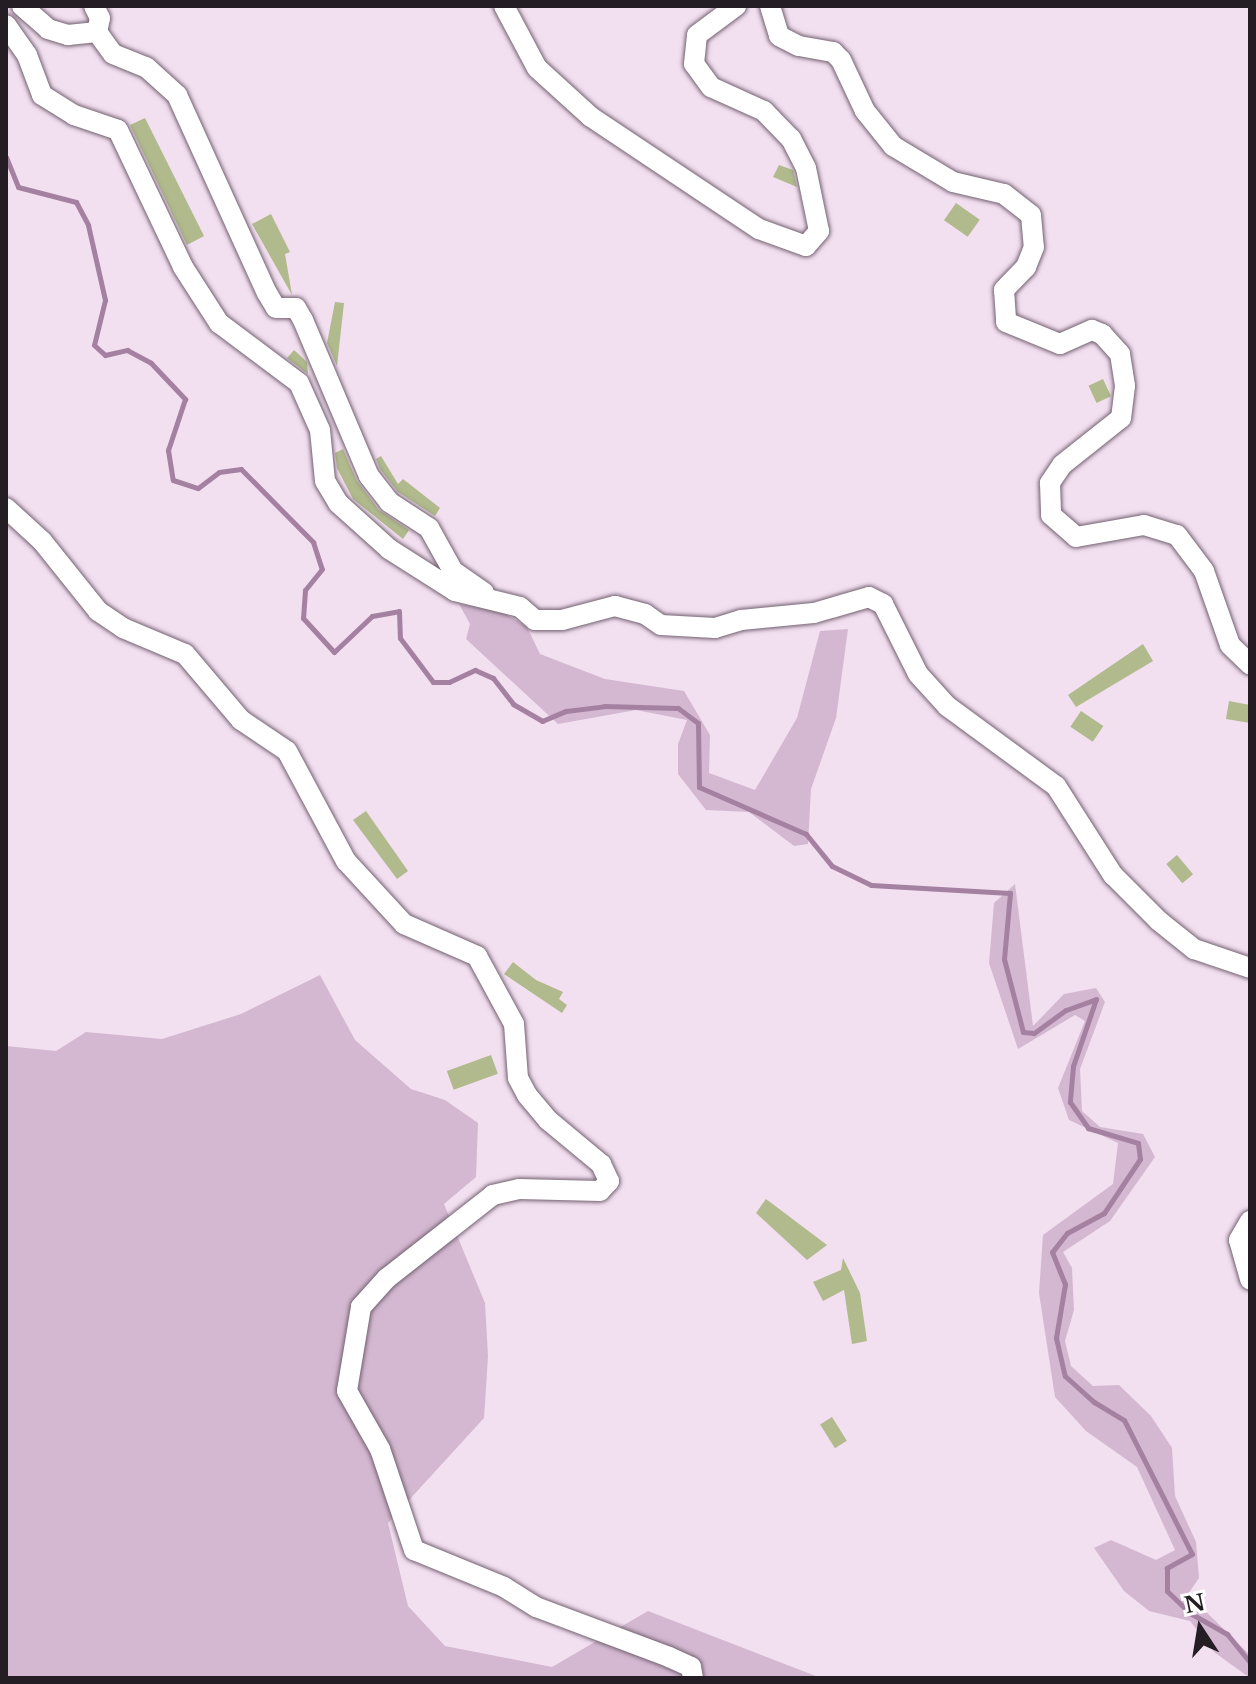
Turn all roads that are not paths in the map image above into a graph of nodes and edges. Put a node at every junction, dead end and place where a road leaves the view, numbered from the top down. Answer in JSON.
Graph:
{"nodes":[{"id":1,"x":22,"y":6,"type":"edge"},
{"id":2,"x":94,"y":6,"type":"edge"},
{"id":3,"x":504,"y":6,"type":"edge"},
{"id":4,"x":736,"y":6,"type":"edge"},
{"id":5,"x":770,"y":6,"type":"edge"},
{"id":6,"x":6,"y":25,"type":"edge"},
{"id":7,"x":97,"y":32,"type":"junction"},
{"id":8,"x":6,"y":508,"type":"edge"},
{"id":9,"x":490,"y":598,"type":"junction"},
{"id":10,"x":1250,"y":664,"type":"edge"},
{"id":11,"x":1250,"y":968,"type":"edge"},
{"id":12,"x":1250,"y":1221,"type":"edge"},
{"id":13,"x":1250,"y":1279,"type":"edge"},
{"id":14,"x":693,"y":1678,"type":"edge"}],
"edges":[{"from":1,"to":7,"type":"street"},
{"from":2,"to":7,"type":"street"},
{"from":3,"to":4,"type":"street"},
{"from":5,"to":10,"type":"street"},
{"from":6,"to":9,"type":"street"},
{"from":7,"to":9,"type":"street"},
{"from":8,"to":14,"type":"street"},
{"from":9,"to":11,"type":"street"},
{"from":12,"to":13,"type":"street"}]}
